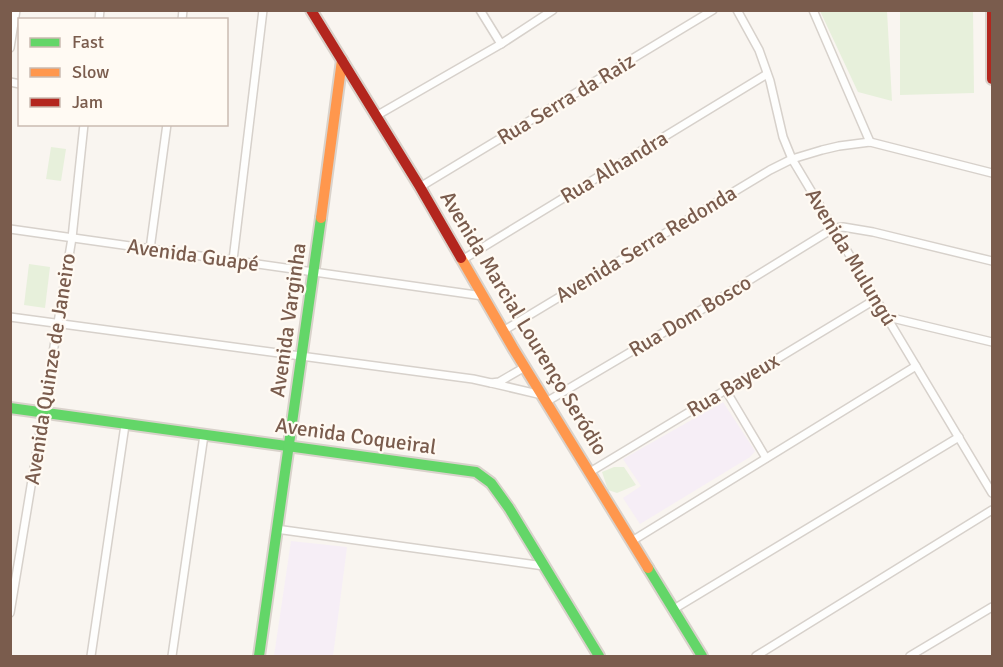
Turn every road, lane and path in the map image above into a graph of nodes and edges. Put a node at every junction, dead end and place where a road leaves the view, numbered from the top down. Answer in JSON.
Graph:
{"nodes":[{"id":1,"x":16,"y":10,"type":"edge"},
{"id":2,"x":263,"y":10,"type":"edge"},
{"id":3,"x":312,"y":10,"type":"edge"},
{"id":4,"x":480,"y":10,"type":"edge"},
{"id":5,"x":553,"y":10,"type":"edge"},
{"id":6,"x":712,"y":10,"type":"edge"},
{"id":7,"x":737,"y":10,"type":"edge"},
{"id":8,"x":813,"y":10,"type":"edge"},
{"id":9,"x":992,"y":10,"type":"edge"},
{"id":10,"x":992,"y":25,"type":"edge"},
{"id":11,"x":501,"y":44,"type":"junction"},
{"id":12,"x":10,"y":48,"type":"edge"},
{"id":13,"x":342,"y":60,"type":"junction"},
{"id":14,"x":767,"y":74,"type":"junction"},
{"id":15,"x":993,"y":79,"type":"edge"},
{"id":16,"x":376,"y":116,"type":"junction"},
{"id":17,"x":84,"y":126,"type":"edge"},
{"id":18,"x":167,"y":126,"type":"edge"},
{"id":19,"x":870,"y":142,"type":"junction"},
{"id":20,"x":792,"y":159,"type":"junction"},
{"id":21,"x":993,"y":173,"type":"edge"},
{"id":22,"x":420,"y":187,"type":"junction"},
{"id":23,"x":834,"y":228,"type":"junction"},
{"id":24,"x":10,"y":229,"type":"edge"},
{"id":25,"x":72,"y":238,"type":"junction"},
{"id":26,"x":150,"y":249,"type":"junction"},
{"id":27,"x":233,"y":260,"type":"junction"},
{"id":28,"x":462,"y":260,"type":"junction"},
{"id":29,"x":993,"y":261,"type":"edge"},
{"id":30,"x":315,"y":272,"type":"junction"},
{"id":31,"x":483,"y":296,"type":"junction"},
{"id":32,"x":876,"y":299,"type":"junction"},
{"id":33,"x":10,"y":317,"type":"edge"},
{"id":34,"x":888,"y":317,"type":"junction"},
{"id":35,"x":57,"y":323,"type":"junction"},
{"id":36,"x":503,"y":331,"type":"junction"},
{"id":37,"x":993,"y":342,"type":"edge"},
{"id":38,"x":302,"y":358,"type":"junction"},
{"id":39,"x":916,"y":366,"type":"junction"},
{"id":40,"x":525,"y":367,"type":"junction"},
{"id":41,"x":491,"y":383,"type":"junction"},
{"id":42,"x":725,"y":389,"type":"junction"},
{"id":43,"x":544,"y":398,"type":"junction"},
{"id":44,"x":10,"y":408,"type":"edge"},
{"id":45,"x":42,"y":413,"type":"junction"},
{"id":46,"x":125,"y":425,"type":"junction"},
{"id":47,"x":204,"y":435,"type":"junction"},
{"id":48,"x":959,"y":437,"type":"junction"},
{"id":49,"x":288,"y":447,"type":"junction"},
{"id":50,"x":766,"y":458,"type":"junction"},
{"id":51,"x":590,"y":472,"type":"junction"},
{"id":52,"x":993,"y":493,"type":"edge"},
{"id":53,"x":993,"y":510,"type":"edge"},
{"id":54,"x":276,"y":529,"type":"junction"},
{"id":55,"x":632,"y":541,"type":"junction"},
{"id":56,"x":544,"y":566,"type":"junction"},
{"id":57,"x":993,"y":607,"type":"edge"},
{"id":58,"x":674,"y":609,"type":"junction"},
{"id":59,"x":10,"y":613,"type":"edge"},
{"id":60,"x":91,"y":657,"type":"edge"},
{"id":61,"x":172,"y":657,"type":"edge"},
{"id":62,"x":259,"y":657,"type":"edge"},
{"id":63,"x":599,"y":657,"type":"edge"},
{"id":64,"x":702,"y":657,"type":"edge"},
{"id":65,"x":756,"y":657,"type":"edge"},
{"id":66,"x":910,"y":657,"type":"edge"}],
"edges":[{"from":1,"to":12,"type":"street"},
{"from":2,"to":27,"type":"street"},
{"from":3,"to":13,"type":"street","name":"Avenida Marcial Lourenço Seródio"},
{"from":4,"to":11,"type":"street"},
{"from":5,"to":11,"type":"street"},
{"from":6,"to":22,"type":"street","name":"Rua Serra da Raiz"},
{"from":7,"to":14,"type":"street","name":"Avenida Mulungú"},
{"from":8,"to":19,"type":"street"},
{"from":9,"to":10,"type":"street"},
{"from":10,"to":15,"type":"street"},
{"from":11,"to":16,"type":"street"},
{"from":13,"to":16,"type":"street","name":"Avenida Marcial Lourenço Seródio"},
{"from":13,"to":30,"type":"street","name":"Avenida Varginha"},
{"from":14,"to":20,"type":"street","name":"Avenida Mulungú"},
{"from":14,"to":28,"type":"street","name":"Rua Alhandra"},
{"from":16,"to":22,"type":"street","name":"Avenida Marcial Lourenço Seródio"},
{"from":17,"to":25,"type":"street","name":"Avenida Quinze de Janeiro"},
{"from":18,"to":26,"type":"street"},
{"from":19,"to":20,"type":"street","name":"Avenida Serra Redonda"},
{"from":19,"to":21,"type":"street"},
{"from":20,"to":23,"type":"street","name":"Avenida Mulungú"},
{"from":20,"to":36,"type":"street","name":"Avenida Serra Redonda"},
{"from":22,"to":28,"type":"street","name":"Avenida Marcial Lourenço Seródio"},
{"from":23,"to":29,"type":"street"},
{"from":23,"to":32,"type":"street","name":"Avenida Mulungú"},
{"from":23,"to":43,"type":"street","name":"Rua Dom Bosco"},
{"from":24,"to":25,"type":"street","name":"Avenida Guapé"},
{"from":25,"to":26,"type":"street","name":"Avenida Guapé"},
{"from":25,"to":35,"type":"street","name":"Avenida Quinze de Janeiro"},
{"from":26,"to":27,"type":"street","name":"Avenida Guapé"},
{"from":27,"to":30,"type":"street","name":"Avenida Guapé"},
{"from":28,"to":31,"type":"street","name":"Avenida Marcial Lourenço Seródio"},
{"from":30,"to":31,"type":"street","name":"Avenida Guapé"},
{"from":30,"to":38,"type":"street","name":"Avenida Varginha"},
{"from":31,"to":36,"type":"street","name":"Avenida Marcial Lourenço Seródio"},
{"from":32,"to":34,"type":"street","name":"Avenida Mulungú"},
{"from":32,"to":42,"type":"street","name":"Rua Bayeux"},
{"from":33,"to":35,"type":"street"},
{"from":34,"to":37,"type":"street"},
{"from":34,"to":39,"type":"street","name":"Avenida Mulungú"},
{"from":35,"to":38,"type":"street"},
{"from":35,"to":45,"type":"street","name":"Avenida Quinze de Janeiro"},
{"from":36,"to":40,"type":"street","name":"Avenida Marcial Lourenço Seródio"},
{"from":38,"to":41,"type":"street"},
{"from":38,"to":49,"type":"street","name":"Avenida Varginha"},
{"from":39,"to":48,"type":"street","name":"Avenida Mulungú"},
{"from":39,"to":50,"type":"street"},
{"from":40,"to":41,"type":"street"},
{"from":40,"to":43,"type":"street","name":"Avenida Marcial Lourenço Seródio"},
{"from":41,"to":43,"type":"street"},
{"from":42,"to":50,"type":"street"},
{"from":42,"to":51,"type":"street","name":"Rua Bayeux"},
{"from":43,"to":51,"type":"street","name":"Avenida Marcial Lourenço Seródio"},
{"from":44,"to":45,"type":"street","name":"Avenida Coqueiral"},
{"from":45,"to":46,"type":"street","name":"Avenida Coqueiral"},
{"from":45,"to":59,"type":"street","name":"Avenida Quinze de Janeiro"},
{"from":46,"to":47,"type":"street","name":"Avenida Coqueiral"},
{"from":46,"to":60,"type":"street"},
{"from":47,"to":49,"type":"street","name":"Avenida Coqueiral"},
{"from":47,"to":61,"type":"street"},
{"from":48,"to":52,"type":"street","name":"Avenida Mulungú"},
{"from":48,"to":58,"type":"street"},
{"from":49,"to":54,"type":"street","name":"Avenida Varginha"},
{"from":49,"to":56,"type":"street","name":"Avenida Coqueiral"},
{"from":50,"to":55,"type":"street"},
{"from":51,"to":55,"type":"street","name":"Avenida Marcial Lourenço Seródio"},
{"from":53,"to":65,"type":"street"},
{"from":54,"to":56,"type":"street"},
{"from":54,"to":62,"type":"street","name":"Avenida Varginha"},
{"from":55,"to":58,"type":"street","name":"Avenida Marcial Lourenço Seródio"},
{"from":56,"to":63,"type":"street","name":"Avenida Coqueiral"},
{"from":57,"to":66,"type":"street"},
{"from":58,"to":64,"type":"street","name":"Avenida Marcial Lourenço Seródio"}]}
